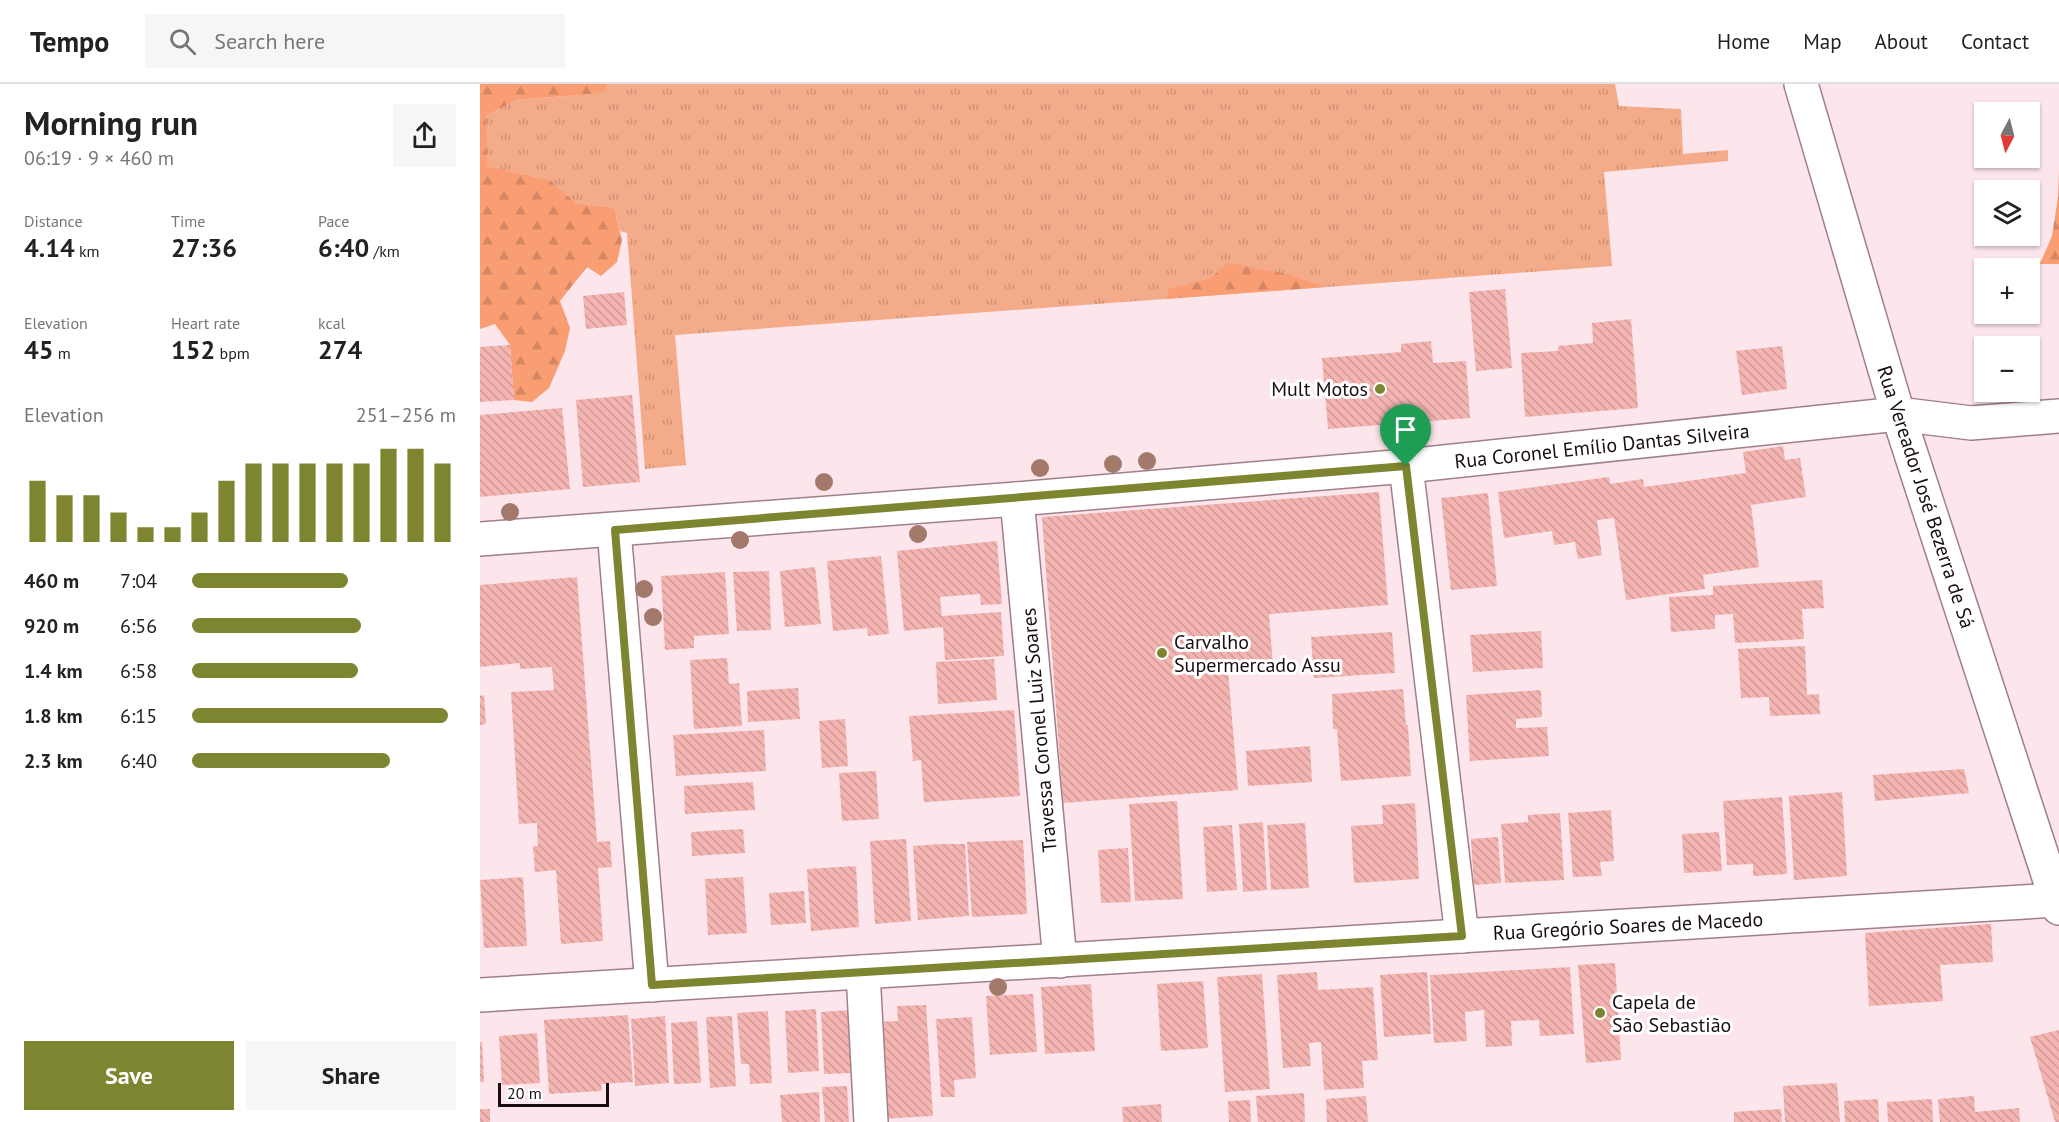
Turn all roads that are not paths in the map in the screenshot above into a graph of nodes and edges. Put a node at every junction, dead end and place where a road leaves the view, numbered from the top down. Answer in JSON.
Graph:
{"nodes":[{"id":1,"x":1802,"y":84,"type":"edge"},
{"id":2,"x":1898,"y":414,"type":"junction"},
{"id":3,"x":2059,"y":416,"type":"edge"},
{"id":4,"x":1406,"y":466,"type":"junction"},
{"id":5,"x":1017,"y":499,"type":"junction"},
{"id":6,"x":615,"y":530,"type":"junction"},
{"id":7,"x":480,"y":539,"type":"edge"},
{"id":8,"x":2058,"y":904,"type":"edge"},
{"id":9,"x":1462,"y":936,"type":"junction"},
{"id":10,"x":1060,"y":961,"type":"junction"},
{"id":11,"x":863,"y":972,"type":"junction"},
{"id":12,"x":652,"y":985,"type":"junction"},
{"id":13,"x":480,"y":996,"type":"edge"},
{"id":14,"x":871,"y":1122,"type":"edge"}],
"edges":[{"from":1,"to":2,"type":"street","name":"Rua Vereador José Bezerra de Sá"},
{"from":2,"to":3,"type":"street","name":"Rua Coronel Emílio Dantas Silveira"},
{"from":2,"to":4,"type":"street","name":"Rua Coronel Emílio Dantas Silveira"},
{"from":2,"to":8,"type":"street","name":"Rua Vereador José Bezerra de Sá"},
{"from":4,"to":5,"type":"street","name":"Rua Coronel Emílio Dantas Silveira"},
{"from":4,"to":9,"type":"street"},
{"from":5,"to":6,"type":"street","name":"Rua Coronel Emílio Dantas Silveira"},
{"from":5,"to":10,"type":"street","name":"Travessa Coronel Luiz Soares"},
{"from":6,"to":7,"type":"street","name":"Rua Coronel Emílio Dantas Silveira"},
{"from":6,"to":12,"type":"street"},
{"from":8,"to":9,"type":"street","name":"Rua Gregório Soares de Macedo"},
{"from":9,"to":10,"type":"street","name":"Rua Gregório Soares de Macedo"},
{"from":10,"to":11,"type":"street","name":"Rua Gregório Soares de Macedo"},
{"from":11,"to":12,"type":"street","name":"Rua Gregório Soares de Macedo"},
{"from":11,"to":14,"type":"street"},
{"from":12,"to":13,"type":"street","name":"Rua Gregório Soares de Macedo"}]}
